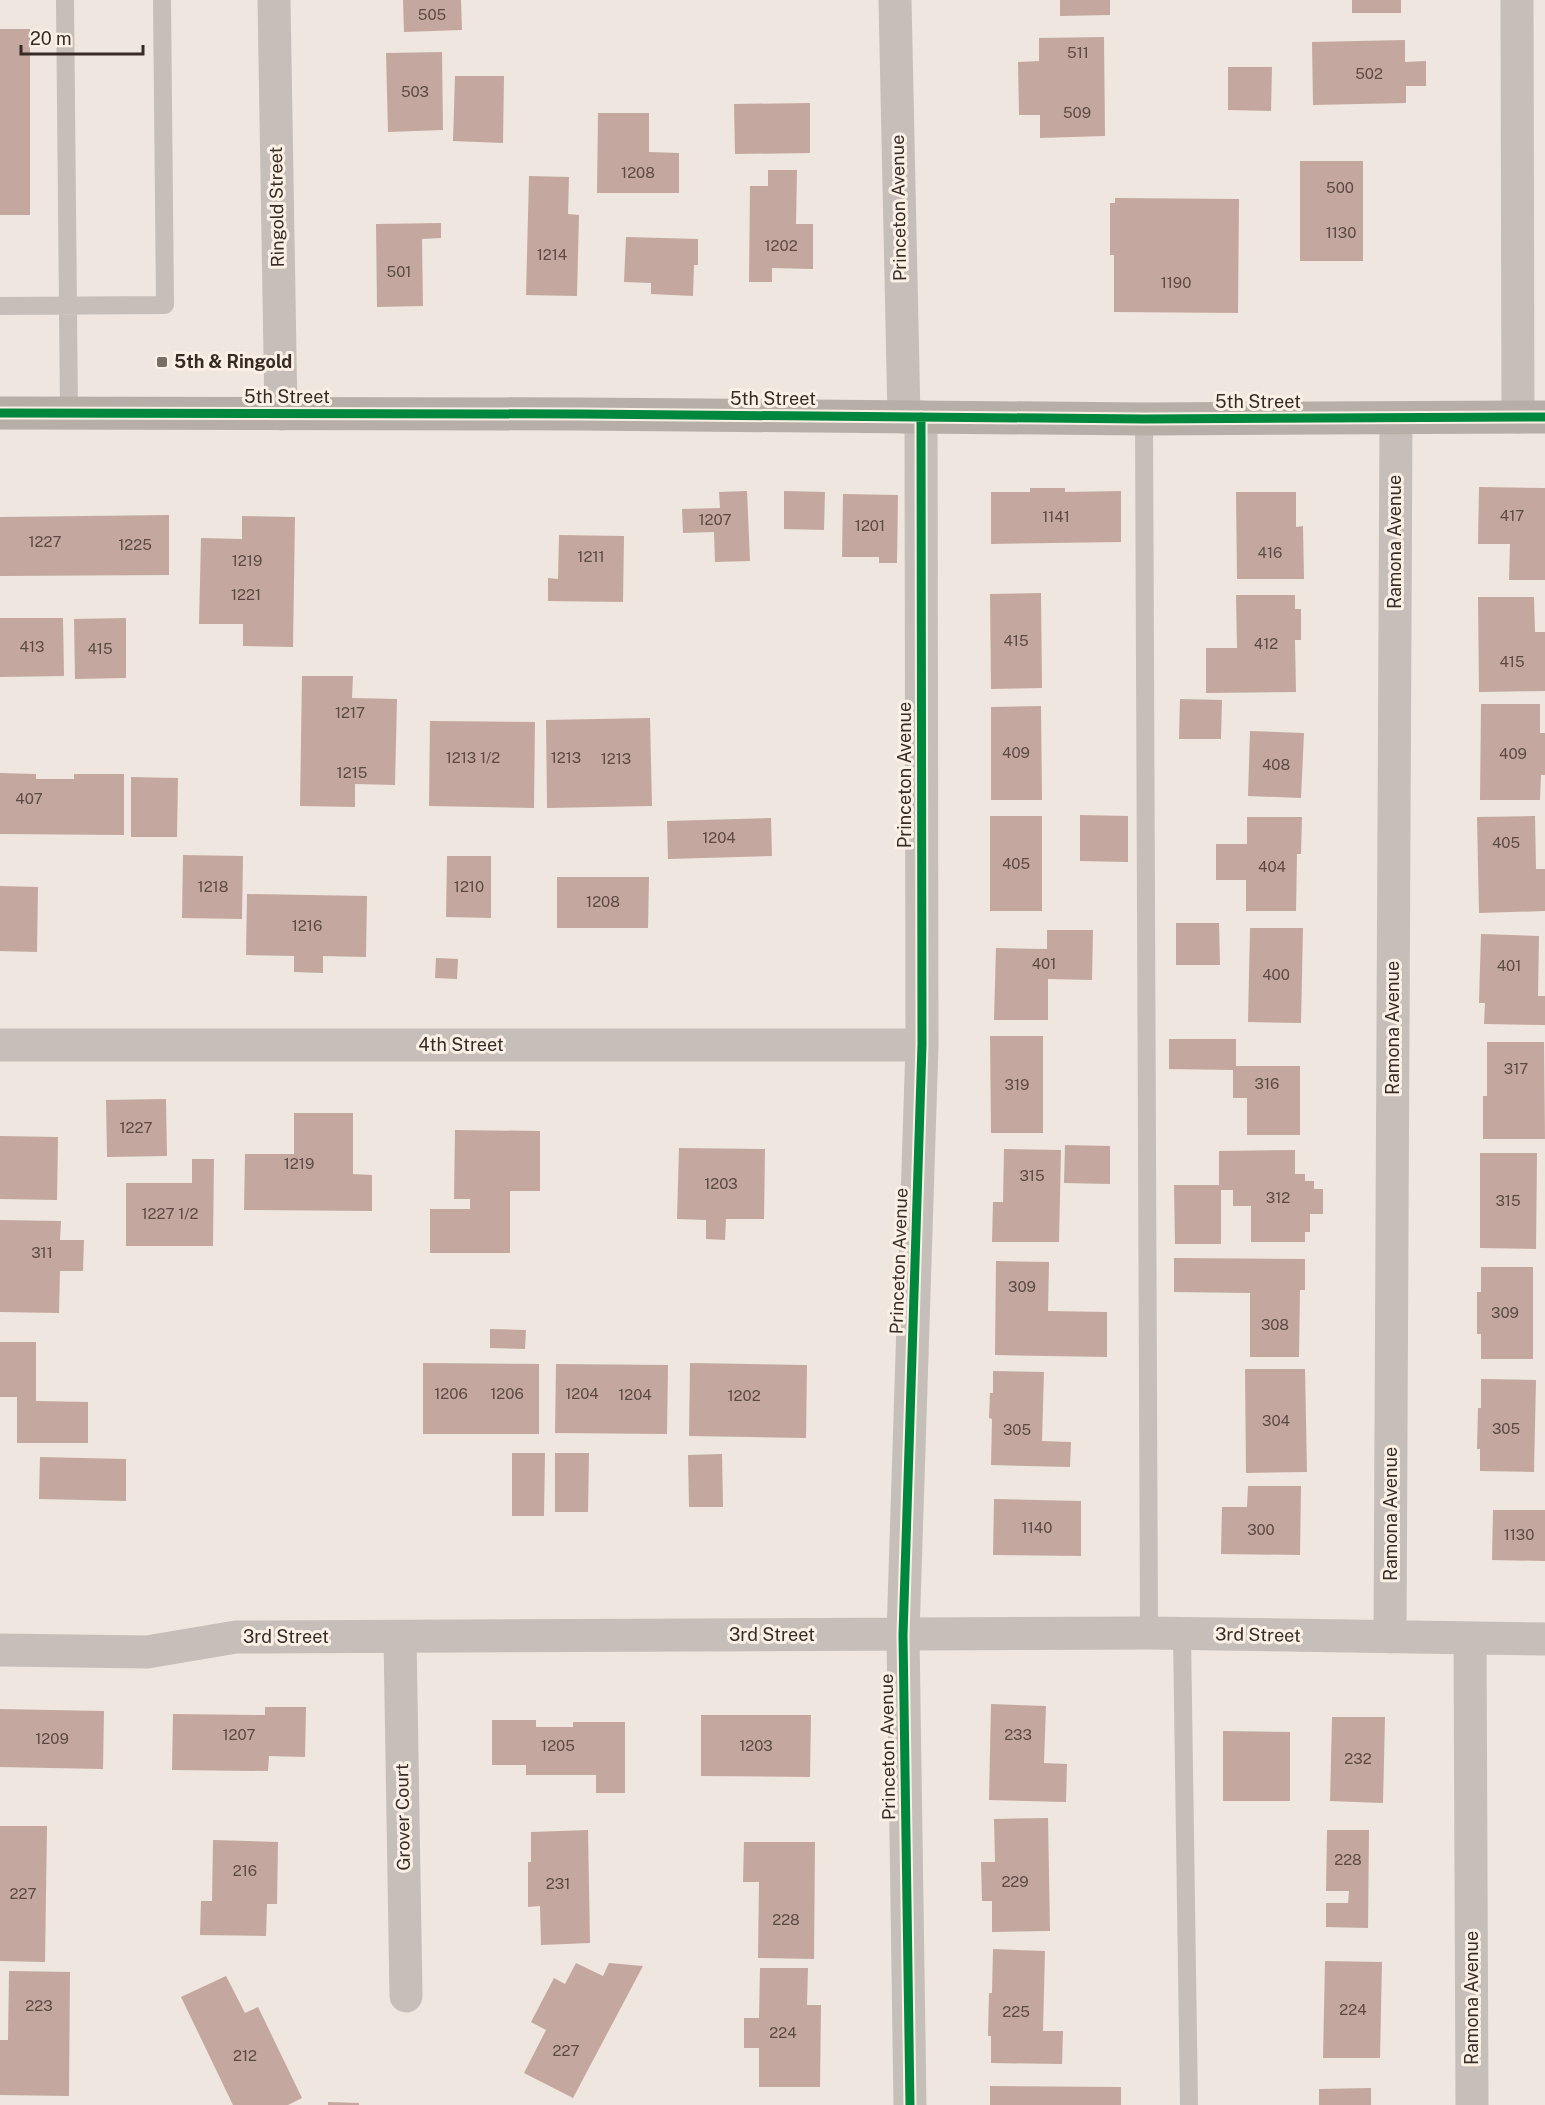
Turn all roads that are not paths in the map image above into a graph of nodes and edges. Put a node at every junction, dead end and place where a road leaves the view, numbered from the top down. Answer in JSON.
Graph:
{"nodes":[{"id":1,"x":65,"y":0,"type":"edge"},
{"id":2,"x":162,"y":0,"type":"edge"},
{"id":3,"x":274,"y":0,"type":"edge"},
{"id":4,"x":895,"y":0,"type":"edge"},
{"id":5,"x":1517,"y":0,"type":"edge"},
{"id":6,"x":0,"y":306,"type":"edge"},
{"id":7,"x":68,"y":306,"type":"junction"},
{"id":8,"x":0,"y":412,"type":"edge"},
{"id":9,"x":69,"y":412,"type":"junction"},
{"id":10,"x":281,"y":414,"type":"junction"},
{"id":11,"x":912,"y":417,"type":"junction"},
{"id":12,"x":1532,"y":417,"type":"edge"},
{"id":13,"x":1396,"y":418,"type":"junction"},
{"id":14,"x":1144,"y":419,"type":"junction"},
{"id":15,"x":0,"y":1045,"type":"edge"},
{"id":16,"x":922,"y":1045,"type":"junction"},
{"id":17,"x":1149,"y":1633,"type":"junction"},
{"id":18,"x":1182,"y":1634,"type":"junction"},
{"id":19,"x":903,"y":1635,"type":"junction"},
{"id":20,"x":400,"y":1637,"type":"junction"},
{"id":21,"x":1390,"y":1637,"type":"junction"},
{"id":22,"x":1470,"y":1638,"type":"junction"},
{"id":23,"x":1545,"y":1639,"type":"edge"},
{"id":24,"x":0,"y":1650,"type":"edge"},
{"id":25,"x":405,"y":1996,"type":"dead end"},
{"id":26,"x":910,"y":2105,"type":"edge"},
{"id":27,"x":1189,"y":2105,"type":"edge"},
{"id":28,"x":1472,"y":2105,"type":"edge"}],
"edges":[{"from":1,"to":7,"type":"lane"},
{"from":2,"to":7,"type":"lane"},
{"from":3,"to":10,"type":"street","name":"Ringold Street"},
{"from":4,"to":11,"type":"street","name":"Princeton Avenue"},
{"from":5,"to":12,"type":"street"},
{"from":6,"to":7,"type":"lane"},
{"from":7,"to":9,"type":"lane"},
{"from":8,"to":9,"type":"main road","name":"5th Street"},
{"from":9,"to":10,"type":"main road","name":"5th Street"},
{"from":10,"to":11,"type":"main road","name":"5th Street"},
{"from":11,"to":14,"type":"main road","name":"5th Street"},
{"from":11,"to":16,"type":"street","name":"Princeton Avenue"},
{"from":12,"to":13,"type":"main road","name":"5th Street"},
{"from":13,"to":14,"type":"main road","name":"5th Street"},
{"from":13,"to":21,"type":"street","name":"Ramona Avenue"},
{"from":14,"to":17,"type":"lane"},
{"from":15,"to":16,"type":"street","name":"4th Street"},
{"from":16,"to":19,"type":"street","name":"Princeton Avenue"},
{"from":17,"to":18,"type":"street","name":"3rd Street"},
{"from":17,"to":19,"type":"street","name":"3rd Street"},
{"from":18,"to":21,"type":"street","name":"3rd Street"},
{"from":18,"to":27,"type":"lane"},
{"from":19,"to":20,"type":"street","name":"3rd Street"},
{"from":19,"to":26,"type":"street","name":"Princeton Avenue"},
{"from":20,"to":24,"type":"street","name":"3rd Street"},
{"from":20,"to":25,"type":"street","name":"Grover Court"},
{"from":21,"to":22,"type":"street","name":"3rd Street"},
{"from":22,"to":23,"type":"street","name":"3rd Street"},
{"from":22,"to":28,"type":"street","name":"Ramona Avenue"}]}
